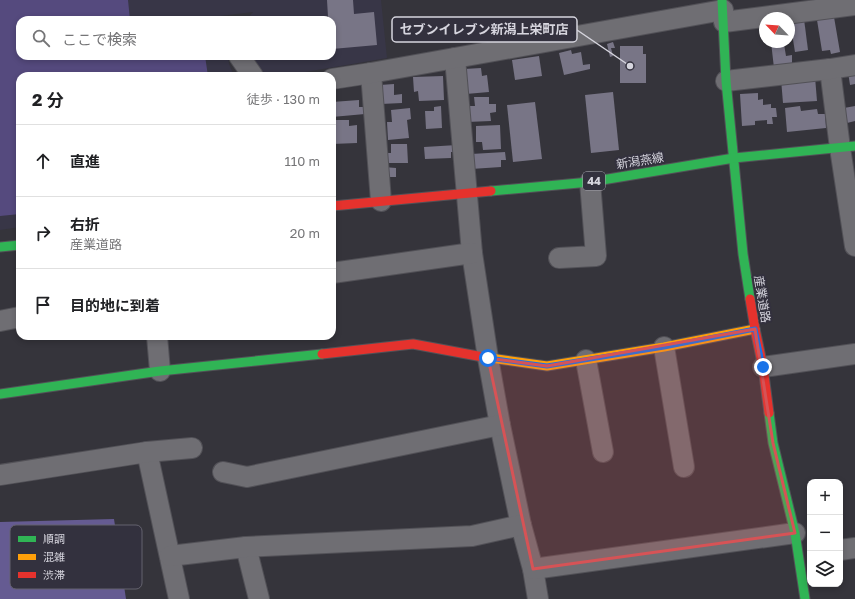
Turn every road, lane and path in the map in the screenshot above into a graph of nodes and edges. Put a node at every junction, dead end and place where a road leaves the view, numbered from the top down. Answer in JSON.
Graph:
{"nodes":[{"id":1,"x":855,"y":5,"type":"edge"},
{"id":2,"x":723,"y":11,"type":"edge"},
{"id":3,"x":455,"y":58,"type":"junction"},
{"id":4,"x":241,"y":60,"type":"edge"},
{"id":5,"x":855,"y":64,"type":"edge"},
{"id":6,"x":830,"y":69,"type":"junction"},
{"id":7,"x":250,"y":72,"type":"edge"},
{"id":8,"x":371,"y":73,"type":"junction"},
{"id":9,"x":336,"y":78,"type":"edge"},
{"id":10,"x":726,"y":80,"type":"junction"},
{"id":11,"x":847,"y":147,"type":"edge"},
{"id":12,"x":734,"y":158,"type":"junction"},
{"id":13,"x":590,"y":182,"type":"junction"},
{"id":14,"x":467,"y":192,"type":"junction"},
{"id":15,"x":381,"y":200,"type":"junction"},
{"id":16,"x":336,"y":206,"type":"edge"},
{"id":17,"x":16,"y":245,"type":"edge"},
{"id":18,"x":855,"y":246,"type":"edge"},
{"id":19,"x":0,"y":247,"type":"edge"},
{"id":20,"x":472,"y":252,"type":"junction"},
{"id":21,"x":559,"y":258,"type":"dead end"},
{"id":22,"x":336,"y":272,"type":"edge"},
{"id":23,"x":16,"y":318,"type":"edge"},
{"id":24,"x":0,"y":321,"type":"edge"},
{"id":25,"x":755,"y":329,"type":"junction"},
{"id":26,"x":157,"y":340,"type":"edge"},
{"id":27,"x":664,"y":347,"type":"junction"},
{"id":28,"x":855,"y":354,"type":"edge"},
{"id":29,"x":488,"y":358,"type":"junction"},
{"id":30,"x":586,"y":360,"type":"junction"},
{"id":31,"x":763,"y":367,"type":"junction"},
{"id":32,"x":160,"y":371,"type":"junction"},
{"id":33,"x":0,"y":394,"type":"edge"},
{"id":34,"x":500,"y":424,"type":"junction"},
{"id":35,"x":192,"y":448,"type":"dead end"},
{"id":36,"x":147,"y":452,"type":"junction"},
{"id":37,"x":603,"y":452,"type":"dead end"},
{"id":38,"x":684,"y":467,"type":"dead end"},
{"id":39,"x":223,"y":472,"type":"dead end"},
{"id":40,"x":0,"y":475,"type":"edge"},
{"id":41,"x":521,"y":525,"type":"junction"},
{"id":42,"x":795,"y":533,"type":"junction"},
{"id":43,"x":246,"y":547,"type":"junction"},
{"id":44,"x":855,"y":548,"type":"edge"},
{"id":45,"x":843,"y":550,"type":"edge"},
{"id":46,"x":170,"y":556,"type":"junction"},
{"id":47,"x":804,"y":556,"type":"edge"},
{"id":48,"x":533,"y":569,"type":"junction"},
{"id":49,"x":179,"y":599,"type":"edge"},
{"id":50,"x":258,"y":599,"type":"edge"},
{"id":51,"x":538,"y":599,"type":"edge"},
{"id":52,"x":805,"y":599,"type":"edge"}],
"edges":[{"from":1,"to":2,"type":"street"},
{"from":2,"to":3,"type":"street"},
{"from":2,"to":10,"type":"street","name":"産業道路"},
{"from":3,"to":8,"type":"street"},
{"from":3,"to":14,"type":"street"},
{"from":4,"to":7,"type":"street"},
{"from":5,"to":6,"type":"street"},
{"from":6,"to":10,"type":"street"},
{"from":6,"to":11,"type":"street"},
{"from":8,"to":9,"type":"street"},
{"from":8,"to":15,"type":"street"},
{"from":10,"to":12,"type":"street","name":"産業道路"},
{"from":11,"to":12,"type":"street","name":"新潟燕線","number":"44"},
{"from":11,"to":18,"type":"street"},
{"from":12,"to":13,"type":"street","name":"新潟燕線","number":"44"},
{"from":12,"to":25,"type":"street","name":"産業道路"},
{"from":13,"to":14,"type":"street","name":"新潟燕線","number":"44"},
{"from":13,"to":21,"type":"street"},
{"from":14,"to":15,"type":"street","name":"新潟燕線","number":"44"},
{"from":14,"to":20,"type":"street"},
{"from":15,"to":16,"type":"street","name":"新潟燕線","number":"44"},
{"from":17,"to":19,"type":"street"},
{"from":20,"to":22,"type":"street"},
{"from":20,"to":29,"type":"street"},
{"from":23,"to":24,"type":"street"},
{"from":25,"to":27,"type":"street"},
{"from":25,"to":31,"type":"street","name":"産業道路"},
{"from":26,"to":32,"type":"street"},
{"from":27,"to":30,"type":"street"},
{"from":27,"to":38,"type":"street"},
{"from":28,"to":31,"type":"street"},
{"from":29,"to":30,"type":"street"},
{"from":29,"to":32,"type":"street"},
{"from":29,"to":34,"type":"street"},
{"from":30,"to":37,"type":"street"},
{"from":31,"to":42,"type":"street","name":"産業道路"},
{"from":32,"to":33,"type":"street"},
{"from":34,"to":39,"type":"street"},
{"from":34,"to":41,"type":"street"},
{"from":35,"to":36,"type":"street"},
{"from":36,"to":40,"type":"street"},
{"from":36,"to":46,"type":"street"},
{"from":41,"to":43,"type":"street"},
{"from":41,"to":48,"type":"street"},
{"from":42,"to":47,"type":"street","name":"産業道路"},
{"from":42,"to":48,"type":"street"},
{"from":43,"to":46,"type":"street"},
{"from":43,"to":50,"type":"street"},
{"from":44,"to":45,"type":"street"},
{"from":46,"to":49,"type":"street"},
{"from":47,"to":52,"type":"street","name":"産業道路"},
{"from":48,"to":51,"type":"street"}]}
